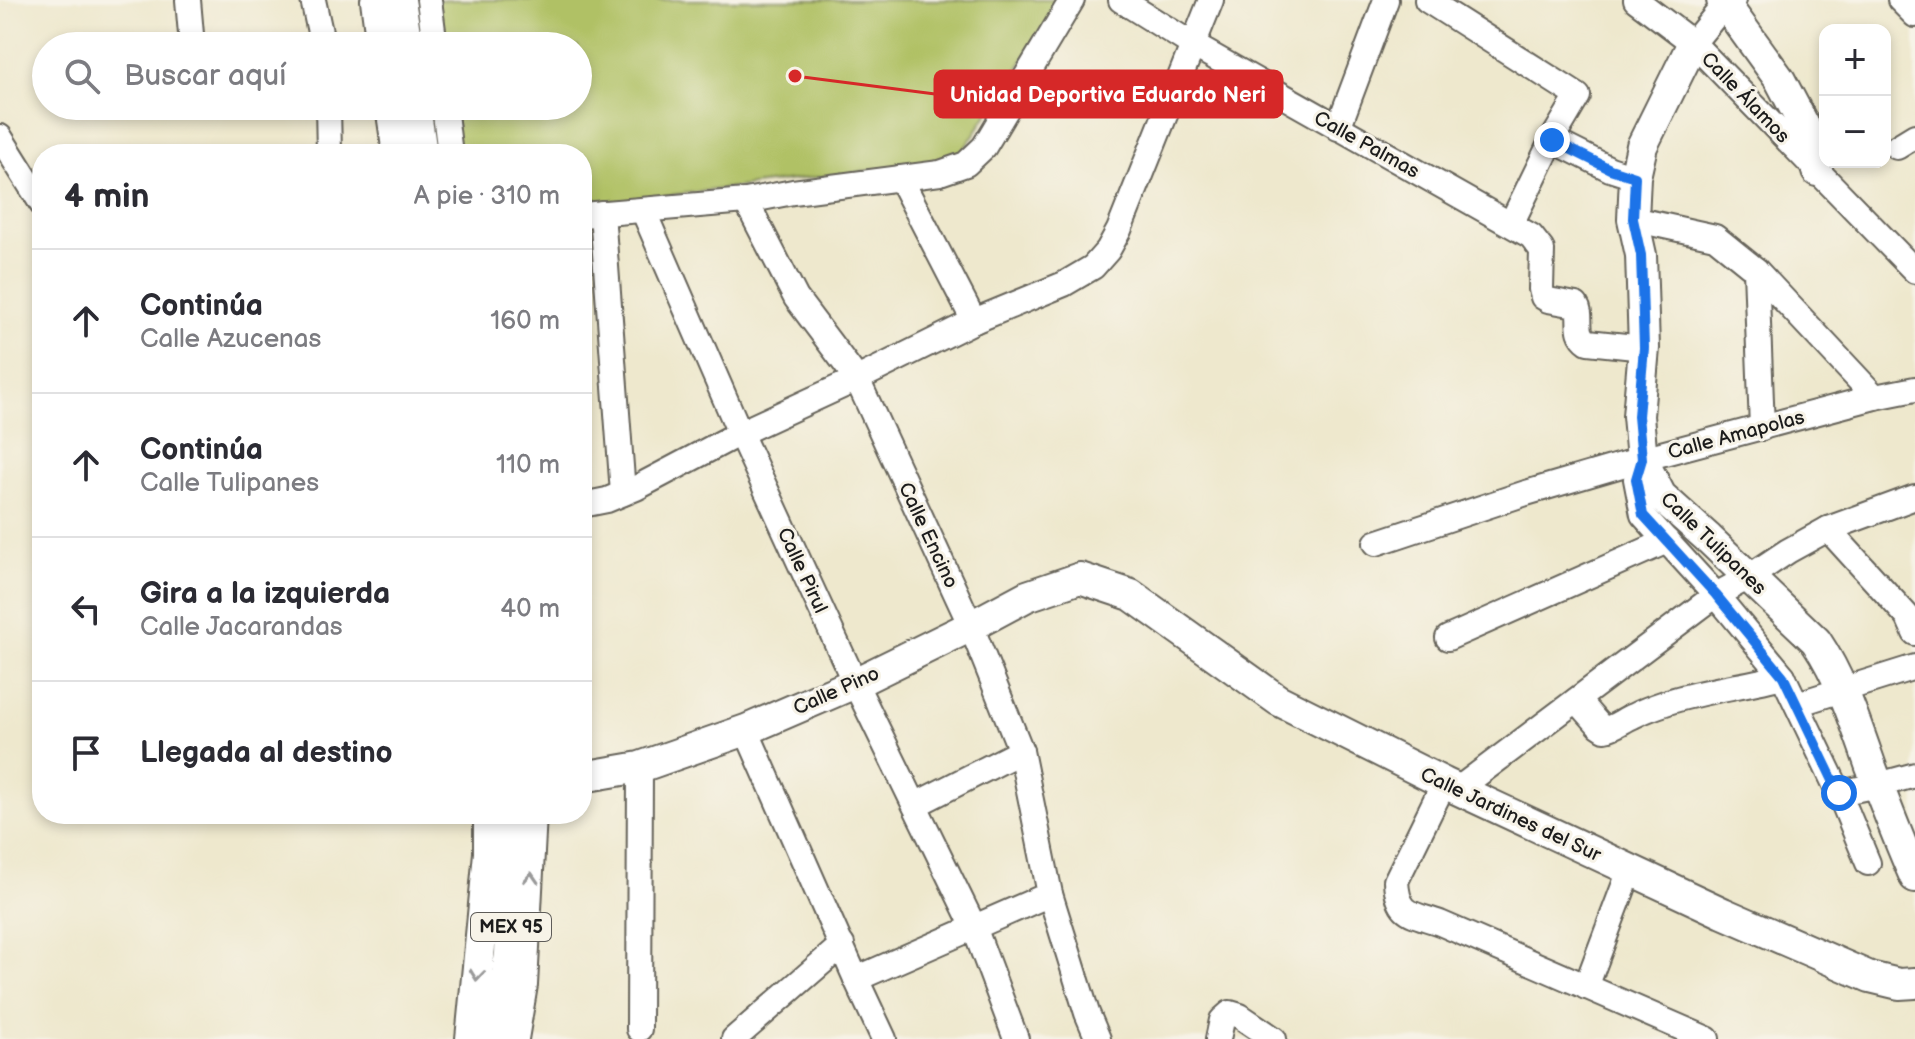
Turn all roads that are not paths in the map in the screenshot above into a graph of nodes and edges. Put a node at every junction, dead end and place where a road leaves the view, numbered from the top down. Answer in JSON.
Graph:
{"nodes":[{"id":1,"x":188,"y":0,"type":"edge"},
{"id":2,"x":313,"y":0,"type":"edge"},
{"id":3,"x":363,"y":0,"type":"edge"},
{"id":4,"x":376,"y":0,"type":"edge"},
{"id":5,"x":400,"y":0,"type":"edge"},
{"id":6,"x":429,"y":0,"type":"edge"},
{"id":7,"x":1072,"y":0,"type":"edge"},
{"id":8,"x":1121,"y":0,"type":"edge"},
{"id":9,"x":1211,"y":0,"type":"edge"},
{"id":10,"x":1386,"y":0,"type":"edge"},
{"id":11,"x":1427,"y":0,"type":"edge"},
{"id":12,"x":1636,"y":0,"type":"edge"},
{"id":13,"x":1900,"y":0,"type":"edge"},
{"id":14,"x":1726,"y":1,"type":"edge"},
{"id":15,"x":1915,"y":15,"type":"edge"},
{"id":16,"x":191,"y":32,"type":"edge"},
{"id":17,"x":320,"y":32,"type":"edge"},
{"id":18,"x":368,"y":32,"type":"edge"},
{"id":19,"x":380,"y":32,"type":"edge"},
{"id":20,"x":405,"y":32,"type":"edge"},
{"id":21,"x":433,"y":32,"type":"edge"},
{"id":22,"x":1693,"y":43,"type":"junction"},
{"id":23,"x":1193,"y":45,"type":"junction"},
{"id":24,"x":328,"y":120,"type":"edge"},
{"id":25,"x":381,"y":120,"type":"edge"},
{"id":26,"x":393,"y":120,"type":"edge"},
{"id":27,"x":417,"y":120,"type":"edge"},
{"id":28,"x":446,"y":120,"type":"edge"},
{"id":29,"x":1338,"y":128,"type":"junction"},
{"id":30,"x":0,"y":137,"type":"edge"},
{"id":31,"x":1552,"y":140,"type":"junction"},
{"id":32,"x":329,"y":144,"type":"edge"},
{"id":33,"x":385,"y":144,"type":"edge"},
{"id":34,"x":397,"y":144,"type":"edge"},
{"id":35,"x":421,"y":144,"type":"edge"},
{"id":36,"x":449,"y":144,"type":"edge"},
{"id":37,"x":1817,"y":171,"type":"junction"},
{"id":38,"x":1635,"y":177,"type":"junction"},
{"id":39,"x":900,"y":178,"type":"junction"},
{"id":40,"x":32,"y":188,"type":"edge"},
{"id":41,"x":746,"y":201,"type":"junction"},
{"id":42,"x":643,"y":210,"type":"junction"},
{"id":43,"x":592,"y":214,"type":"edge"},
{"id":44,"x":1633,"y":219,"type":"junction"},
{"id":45,"x":1521,"y":230,"type":"junction"},
{"id":46,"x":1756,"y":270,"type":"junction"},
{"id":47,"x":1915,"y":271,"type":"edge"},
{"id":48,"x":974,"y":321,"type":"junction"},
{"id":49,"x":1644,"y":348,"type":"junction"},
{"id":50,"x":857,"y":379,"type":"junction"},
{"id":51,"x":1915,"y":389,"type":"edge"},
{"id":52,"x":1875,"y":397,"type":"junction"},
{"id":53,"x":1762,"y":428,"type":"junction"},
{"id":54,"x":740,"y":433,"type":"junction"},
{"id":55,"x":1642,"y":459,"type":"junction"},
{"id":56,"x":623,"y":493,"type":"junction"},
{"id":57,"x":1915,"y":497,"type":"edge"},
{"id":58,"x":592,"y":503,"type":"edge"},
{"id":59,"x":1828,"y":529,"type":"junction"},
{"id":60,"x":1667,"y":541,"type":"junction"},
{"id":61,"x":1376,"y":543,"type":"dead end"},
{"id":62,"x":1749,"y":577,"type":"junction"},
{"id":63,"x":1080,"y":578,"type":"joint"},
{"id":64,"x":1716,"y":595,"type":"junction"},
{"id":65,"x":971,"y":626,"type":"junction"},
{"id":66,"x":1915,"y":633,"type":"edge"},
{"id":67,"x":1448,"y":638,"type":"dead end"},
{"id":68,"x":1915,"y":667,"type":"edge"},
{"id":69,"x":1783,"y":676,"type":"junction"},
{"id":70,"x":855,"y":683,"type":"junction"},
{"id":71,"x":1841,"y":691,"type":"junction"},
{"id":72,"x":1577,"y":700,"type":"junction"},
{"id":73,"x":1797,"y":704,"type":"junction"},
{"id":74,"x":746,"y":730,"type":"junction"},
{"id":75,"x":1021,"y":751,"type":"junction"},
{"id":76,"x":640,"y":767,"type":"junction"},
{"id":77,"x":592,"y":775,"type":"edge"},
{"id":78,"x":1915,"y":775,"type":"edge"},
{"id":79,"x":1878,"y":785,"type":"junction"},
{"id":80,"x":1450,"y":786,"type":"junction"},
{"id":81,"x":1839,"y":793,"type":"junction"},
{"id":82,"x":915,"y":805,"type":"junction"},
{"id":83,"x":489,"y":824,"type":"edge"},
{"id":84,"x":514,"y":824,"type":"edge"},
{"id":85,"x":533,"y":824,"type":"edge"},
{"id":86,"x":1868,"y":863,"type":"dead end"},
{"id":87,"x":1630,"y":870,"type":"junction"},
{"id":88,"x":1915,"y":877,"type":"edge"},
{"id":89,"x":1050,"y":894,"type":"junction"},
{"id":90,"x":974,"y":927,"type":"junction"},
{"id":91,"x":842,"y":945,"type":"junction"},
{"id":92,"x":856,"y":979,"type":"junction"},
{"id":93,"x":1915,"y":983,"type":"edge"},
{"id":94,"x":1586,"y":987,"type":"junction"},
{"id":95,"x":639,"y":1029,"type":"dead end"},
{"id":96,"x":882,"y":1038,"type":"edge"},
{"id":97,"x":471,"y":1039,"type":"edge"},
{"id":98,"x":497,"y":1039,"type":"edge"},
{"id":99,"x":516,"y":1039,"type":"edge"},
{"id":100,"x":734,"y":1039,"type":"edge"},
{"id":101,"x":1016,"y":1039,"type":"edge"},
{"id":102,"x":1098,"y":1039,"type":"edge"},
{"id":103,"x":1218,"y":1039,"type":"edge"},
{"id":104,"x":1274,"y":1039,"type":"edge"},
{"id":105,"x":1707,"y":1039,"type":"edge"}],
"edges":[{"from":1,"to":16,"type":"street"},
{"from":2,"to":17,"type":"street"},
{"from":3,"to":18,"type":"street"},
{"from":4,"to":19,"type":"main road"},
{"from":5,"to":20,"type":"main road"},
{"from":6,"to":21,"type":"street"},
{"from":7,"to":39,"type":"street"},
{"from":8,"to":23,"type":"street","name":"Calle Palmas"},
{"from":9,"to":23,"type":"street"},
{"from":10,"to":29,"type":"street"},
{"from":11,"to":31,"type":"street"},
{"from":12,"to":22,"type":"street","name":"Calle Álamos"},
{"from":13,"to":15,"type":"street"},
{"from":14,"to":22,"type":"street"},
{"from":14,"to":37,"type":"main road"},
{"from":22,"to":37,"type":"street","name":"Calle Álamos"},
{"from":22,"to":38,"type":"main road","name":"Calle Tulipanes"},
{"from":23,"to":29,"type":"street","name":"Calle Palmas"},
{"from":23,"to":48,"type":"street"},
{"from":24,"to":32,"type":"street"},
{"from":25,"to":33,"type":"street"},
{"from":26,"to":34,"type":"main road"},
{"from":27,"to":35,"type":"main road"},
{"from":28,"to":36,"type":"street"},
{"from":29,"to":45,"type":"street","name":"Calle Palmas"},
{"from":30,"to":40,"type":"street"},
{"from":31,"to":38,"type":"street"},
{"from":31,"to":45,"type":"street"},
{"from":37,"to":47,"type":"street","name":"Calle Álamos"},
{"from":38,"to":44,"type":"main road","name":"Calle Tulipanes"},
{"from":39,"to":41,"type":"street"},
{"from":39,"to":48,"type":"street"},
{"from":41,"to":42,"type":"street"},
{"from":41,"to":50,"type":"street","name":"Calle Encino"},
{"from":42,"to":43,"type":"street"},
{"from":42,"to":54,"type":"street","name":"Calle Pirul"},
{"from":43,"to":56,"type":"street"},
{"from":44,"to":46,"type":"street"},
{"from":44,"to":49,"type":"main road","name":"Calle Tulipanes"},
{"from":45,"to":49,"type":"street"},
{"from":46,"to":52,"type":"street"},
{"from":46,"to":53,"type":"street"},
{"from":48,"to":50,"type":"street"},
{"from":49,"to":55,"type":"main road","name":"Calle Tulipanes"},
{"from":50,"to":54,"type":"street"},
{"from":50,"to":65,"type":"street","name":"Calle Encino"},
{"from":51,"to":52,"type":"street","name":"Calle Amapolas"},
{"from":52,"to":53,"type":"street","name":"Calle Amapolas"},
{"from":53,"to":55,"type":"street","name":"Calle Amapolas"},
{"from":54,"to":56,"type":"street"},
{"from":54,"to":70,"type":"street","name":"Calle Pirul"},
{"from":55,"to":60,"type":"street"},
{"from":55,"to":61,"type":"street","name":"Calle Amapolas"},
{"from":55,"to":62,"type":"main road","name":"Calle Tulipanes"},
{"from":56,"to":58,"type":"street"},
{"from":57,"to":59,"type":"street"},
{"from":59,"to":62,"type":"street"},
{"from":59,"to":66,"type":"street"},
{"from":60,"to":64,"type":"street"},
{"from":60,"to":67,"type":"street"},
{"from":62,"to":64,"type":"street"},
{"from":62,"to":71,"type":"main road","name":"Calle Tulipanes"},
{"from":63,"to":65,"type":"main road","name":"Calle Pino"},
{"from":63,"to":80,"type":"main road","name":"Calle Jardines del Sur"},
{"from":64,"to":69,"type":"street"},
{"from":64,"to":72,"type":"street"},
{"from":65,"to":70,"type":"main road","name":"Calle Pino"},
{"from":65,"to":75,"type":"street","name":"Calle Encino"},
{"from":68,"to":71,"type":"street"},
{"from":69,"to":72,"type":"street"},
{"from":69,"to":73,"type":"street"},
{"from":70,"to":74,"type":"main road","name":"Calle Pino"},
{"from":70,"to":82,"type":"street","name":"Calle Pirul"},
{"from":71,"to":73,"type":"street"},
{"from":71,"to":79,"type":"main road","name":"Calle Tulipanes"},
{"from":72,"to":80,"type":"street"},
{"from":73,"to":81,"type":"street"},
{"from":74,"to":76,"type":"main road","name":"Calle Pino"},
{"from":74,"to":91,"type":"street"},
{"from":75,"to":82,"type":"street"},
{"from":75,"to":89,"type":"street","name":"Calle Encino"},
{"from":76,"to":77,"type":"main road","name":"Calle Pino"},
{"from":76,"to":95,"type":"street"},
{"from":78,"to":79,"type":"street"},
{"from":79,"to":81,"type":"street"},
{"from":79,"to":88,"type":"main road","name":"Calle Tulipanes"},
{"from":80,"to":87,"type":"main road","name":"Calle Jardines del Sur"},
{"from":80,"to":94,"type":"street"},
{"from":81,"to":86,"type":"street"},
{"from":82,"to":90,"type":"street","name":"Calle Pirul"},
{"from":83,"to":97,"type":"main road","number":"MEX 95","one_way":true},
{"from":84,"to":98,"type":"main road","number":"MEX 95"},
{"from":99,"to":85,"type":"street","one_way":true},
{"from":87,"to":93,"type":"main road","name":"Calle Jardines del Sur"},
{"from":87,"to":94,"type":"street"},
{"from":89,"to":90,"type":"street"},
{"from":89,"to":102,"type":"street","name":"Calle Encino"},
{"from":90,"to":92,"type":"street"},
{"from":90,"to":101,"type":"street","name":"Calle Pirul"},
{"from":91,"to":92,"type":"street"},
{"from":91,"to":100,"type":"street"},
{"from":92,"to":96,"type":"street"},
{"from":94,"to":105,"type":"street"},
{"from":103,"to":104,"type":"street"}]}
